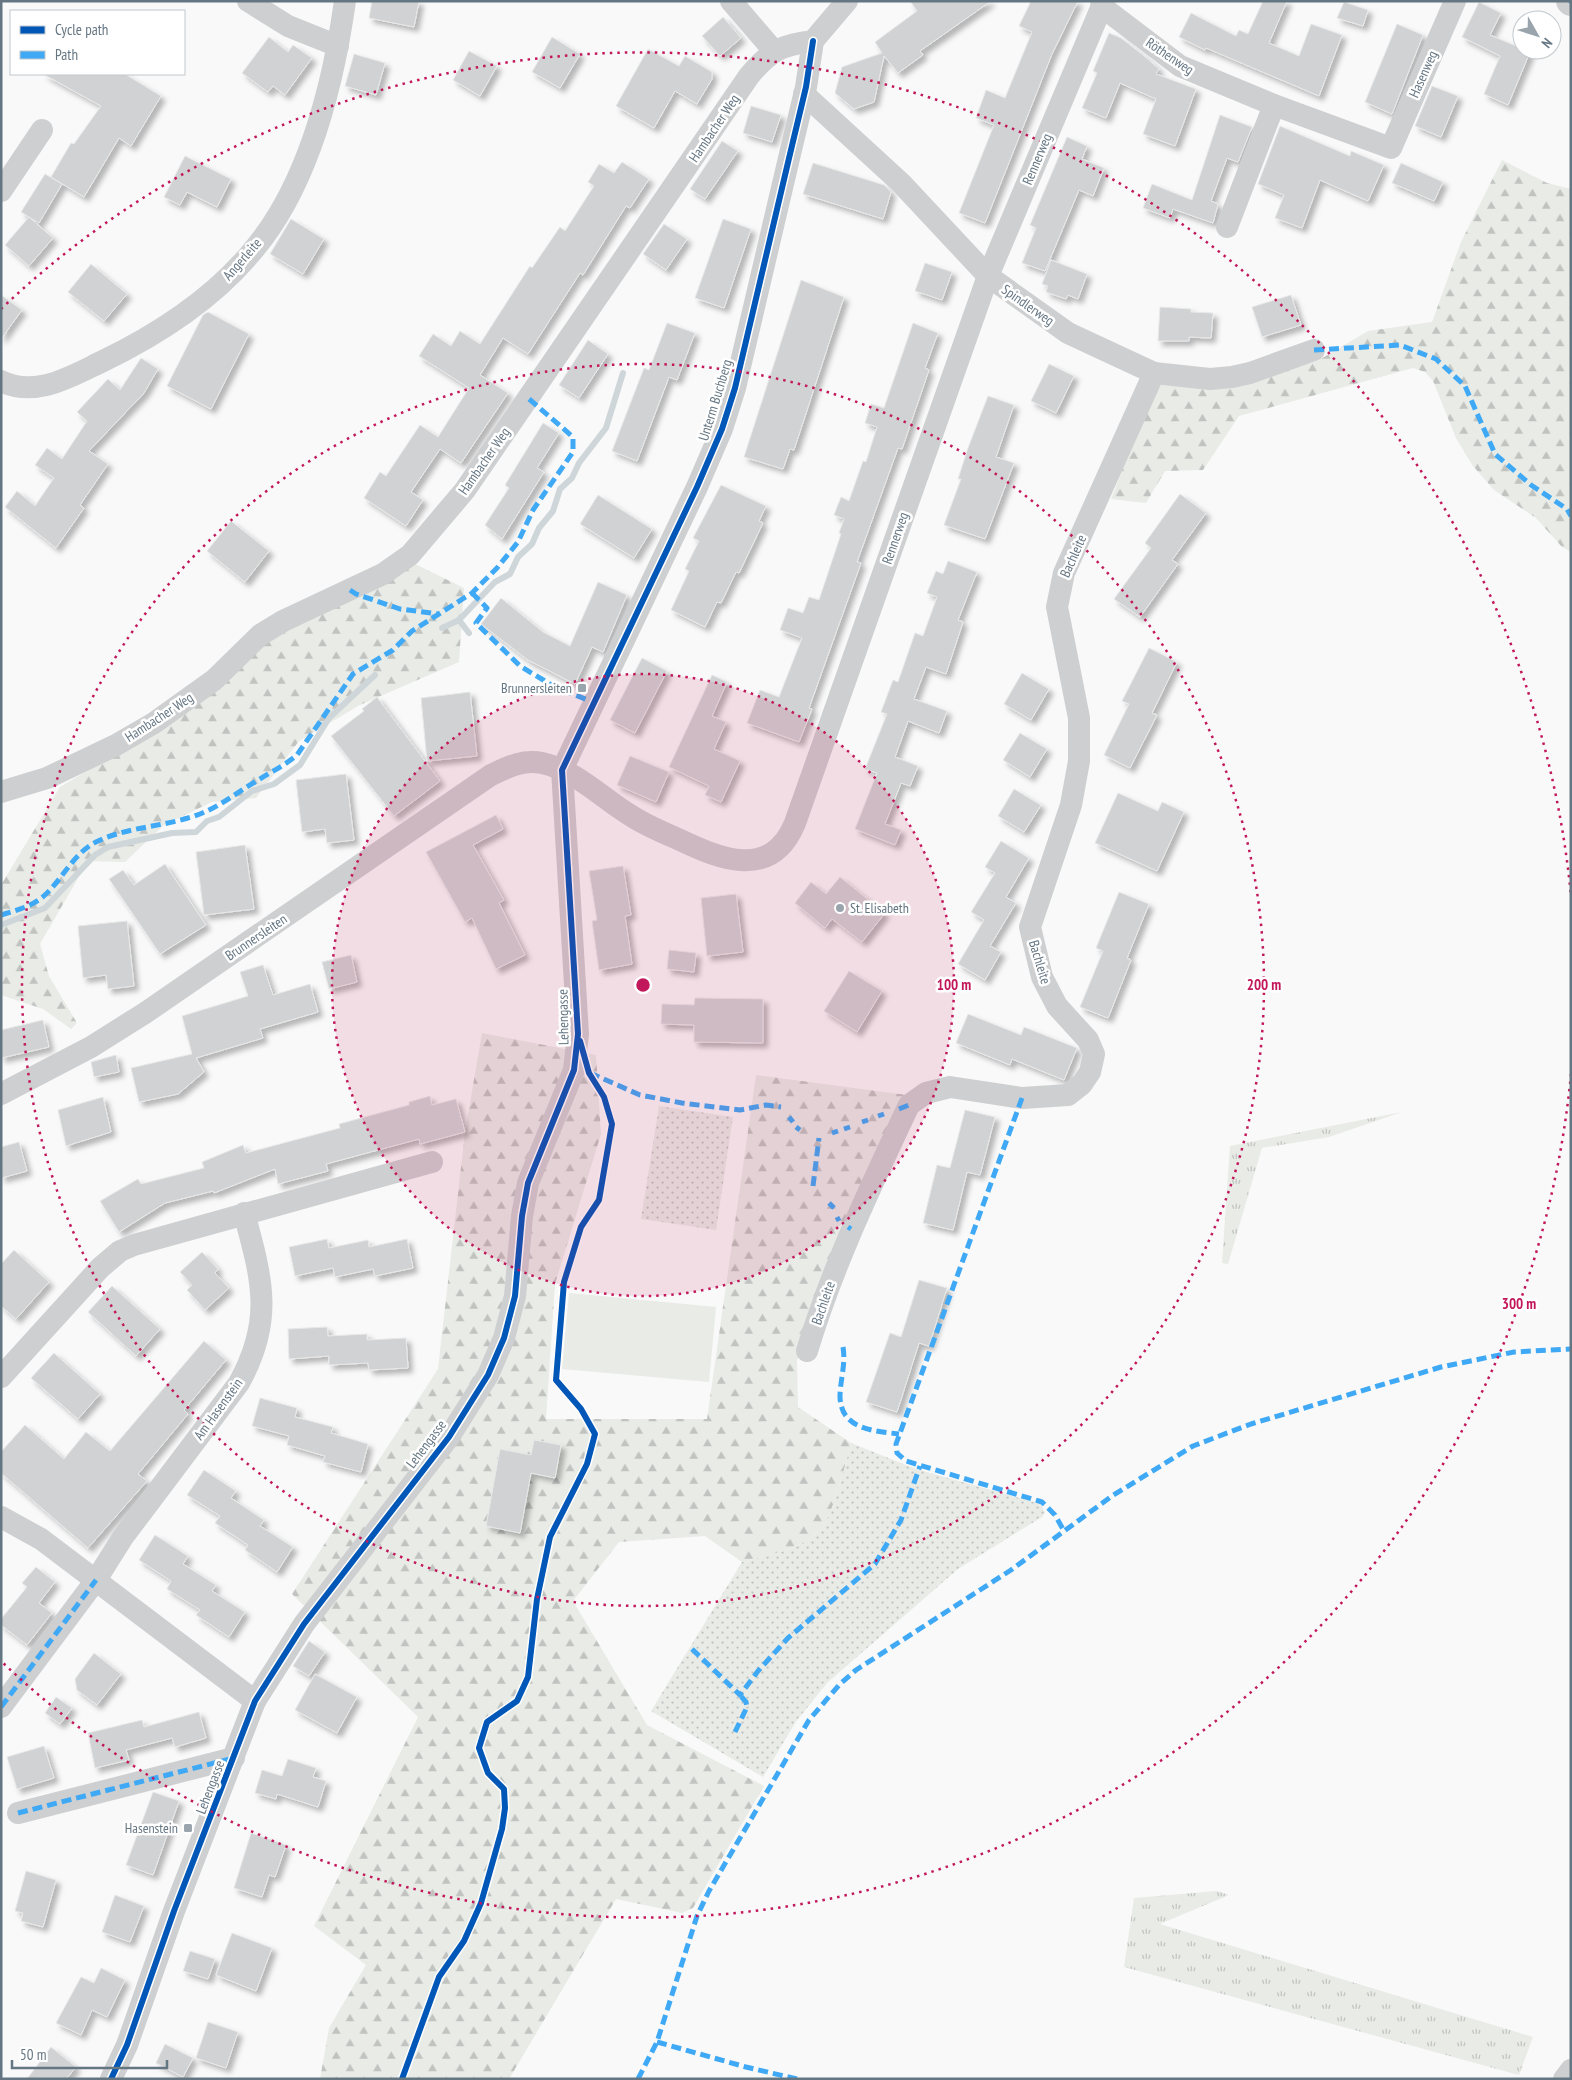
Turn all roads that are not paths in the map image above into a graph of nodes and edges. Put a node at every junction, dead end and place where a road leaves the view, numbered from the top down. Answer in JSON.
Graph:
{"nodes":[{"id":1,"x":248,"y":1,"type":"edge"},
{"id":2,"x":345,"y":1,"type":"edge"},
{"id":3,"x":731,"y":1,"type":"edge"},
{"id":4,"x":847,"y":1,"type":"edge"},
{"id":5,"x":1455,"y":1,"type":"edge"},
{"id":6,"x":1102,"y":4,"type":"edge"},
{"id":7,"x":812,"y":41,"type":"junction"},
{"id":8,"x":338,"y":46,"type":"junction"},
{"id":9,"x":774,"y":51,"type":"junction"},
{"id":10,"x":804,"y":94,"type":"junction"},
{"id":11,"x":1274,"y":105,"type":"junction"},
{"id":12,"x":42,"y":130,"type":"dead end"},
{"id":13,"x":1392,"y":148,"type":"joint"},
{"id":14,"x":1,"y":191,"type":"edge"},
{"id":15,"x":1228,"y":227,"type":"dead end"},
{"id":16,"x":988,"y":276,"type":"junction"},
{"id":17,"x":1314,"y":350,"type":"dead end"},
{"id":18,"x":1154,"y":373,"type":"junction"},
{"id":19,"x":1,"y":382,"type":"edge"},
{"id":20,"x":562,"y":770,"type":"junction"},
{"id":21,"x":1,"y":792,"type":"edge"},
{"id":22,"x":1,"y":1094,"type":"edge"},
{"id":23,"x":432,"y":1162,"type":"dead end"},
{"id":24,"x":244,"y":1213,"type":"junction"},
{"id":25,"x":807,"y":1351,"type":"dead end"},
{"id":26,"x":1,"y":1377,"type":"edge"},
{"id":27,"x":1,"y":1517,"type":"edge"},
{"id":28,"x":96,"y":1580,"type":"junction"},
{"id":29,"x":256,"y":1701,"type":"junction"},
{"id":30,"x":1,"y":1706,"type":"edge"},
{"id":31,"x":234,"y":1758,"type":"junction"},
{"id":32,"x":18,"y":1813,"type":"dead end"},
{"id":33,"x":1571,"y":2070,"type":"edge"},
{"id":34,"x":111,"y":2079,"type":"edge"},
{"id":35,"x":1564,"y":2079,"type":"edge"}],
"edges":[{"from":1,"to":8,"type":"street"},
{"from":2,"to":8,"type":"street","name":"Angerleite"},
{"from":3,"to":9,"type":"street"},
{"from":4,"to":7,"type":"street"},
{"from":5,"to":13,"type":"street","name":"Hasenweg"},
{"from":6,"to":11,"type":"street","name":"Röthenweg"},
{"from":6,"to":16,"type":"street","name":"Rennerweg"},
{"from":7,"to":9,"type":"street","name":"Hambacher Weg"},
{"from":7,"to":10,"type":"street","name":"Unterm Buchberg"},
{"from":8,"to":19,"type":"street","name":"Angerleite"},
{"from":9,"to":21,"type":"street","name":"Hambacher Weg"},
{"from":10,"to":16,"type":"street","name":"Spindlerweg"},
{"from":10,"to":20,"type":"street","name":"Unterm Buchberg"},
{"from":11,"to":13,"type":"street","name":"Röthenweg"},
{"from":11,"to":15,"type":"street"},
{"from":12,"to":14,"type":"street"},
{"from":16,"to":18,"type":"street","name":"Spindlerweg"},
{"from":16,"to":20,"type":"street","name":"Rennerweg"},
{"from":17,"to":18,"type":"street","name":"Spindlerweg"},
{"from":18,"to":25,"type":"street","name":"Bachleite"},
{"from":20,"to":22,"type":"street","name":"Brunnersleiten"},
{"from":20,"to":29,"type":"street","name":"Lehengasse"},
{"from":23,"to":24,"type":"street"},
{"from":24,"to":26,"type":"street"},
{"from":24,"to":28,"type":"street","name":"Am Hasenstein"},
{"from":27,"to":28,"type":"street"},
{"from":28,"to":29,"type":"street"},
{"from":28,"to":30,"type":"street","name":"Am Hasenstein"},
{"from":29,"to":31,"type":"street","name":"Lehengasse"},
{"from":31,"to":32,"type":"street","name":"Lehengasse"},
{"from":31,"to":34,"type":"street","name":"Lehengasse"},
{"from":33,"to":35,"type":"street"}]}
